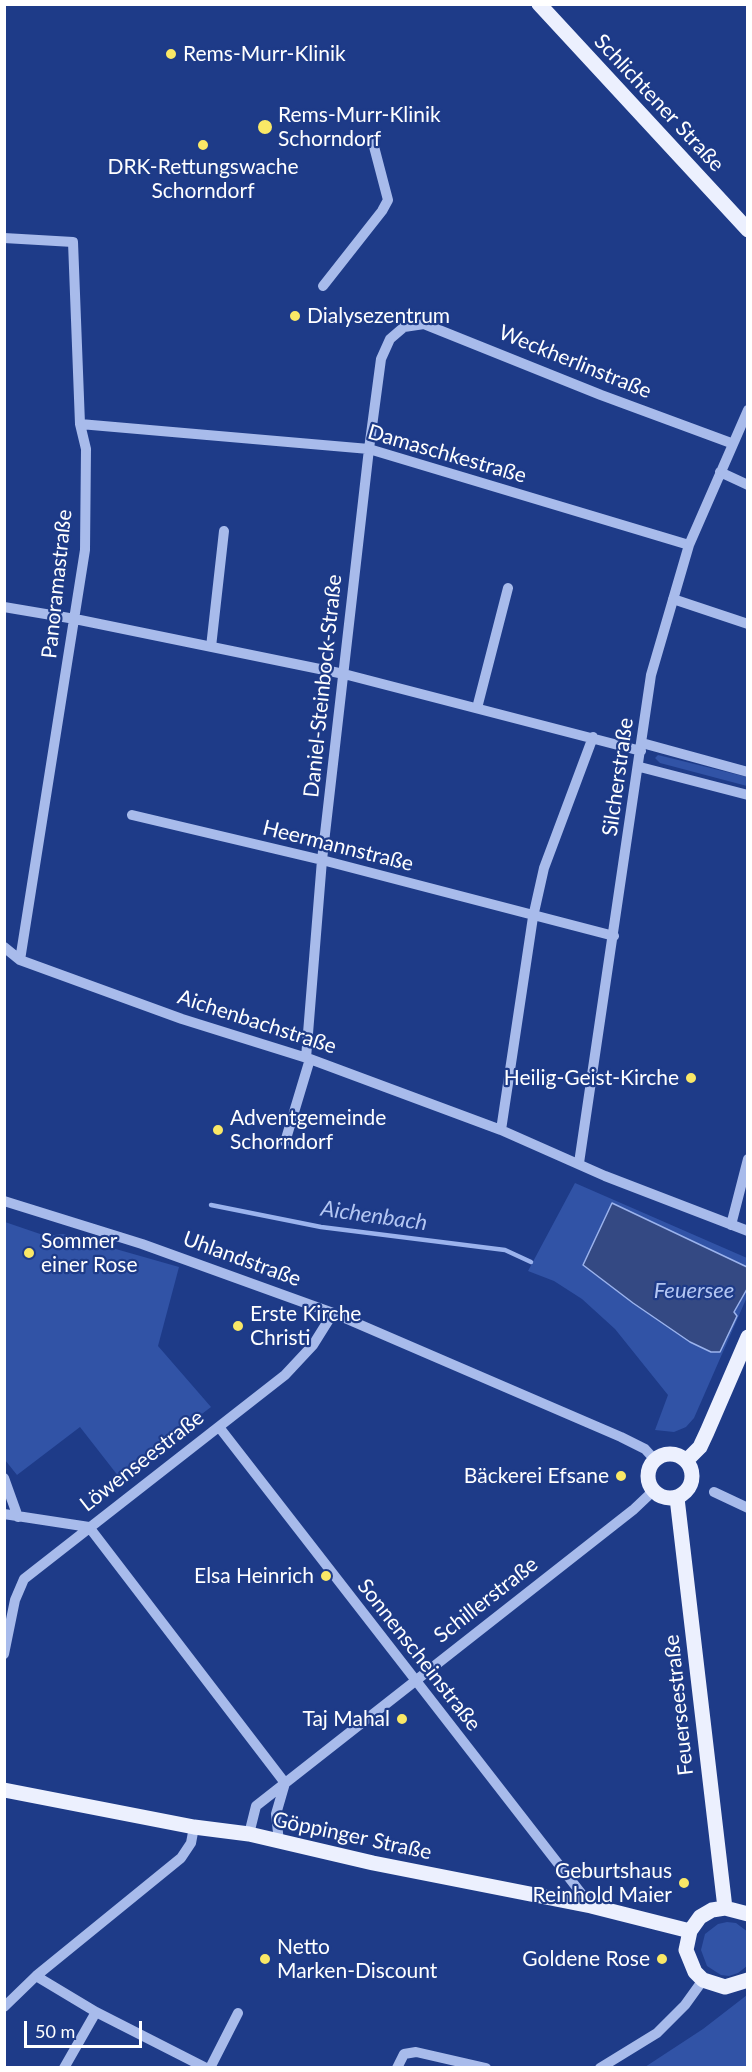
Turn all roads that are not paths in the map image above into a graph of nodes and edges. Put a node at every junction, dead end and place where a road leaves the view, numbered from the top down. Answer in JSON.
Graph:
{"nodes":[{"id":1,"x":539,"y":4,"type":"edge"},
{"id":2,"x":372,"y":139,"type":"dead end"},
{"id":3,"x":747,"y":230,"type":"edge"},
{"id":4,"x":4,"y":238,"type":"edge"},
{"id":5,"x":323,"y":286,"type":"dead end"},
{"id":6,"x":404,"y":327,"type":"joint"},
{"id":7,"x":747,"y":410,"type":"edge"},
{"id":8,"x":80,"y":424,"type":"junction"},
{"id":9,"x":731,"y":443,"type":"junction"},
{"id":10,"x":369,"y":449,"type":"junction"},
{"id":11,"x":720,"y":472,"type":"junction"},
{"id":12,"x":747,"y":485,"type":"edge"},
{"id":13,"x":224,"y":531,"type":"dead end"},
{"id":14,"x":689,"y":544,"type":"junction"},
{"id":15,"x":508,"y":588,"type":"dead end"},
{"id":16,"x":673,"y":599,"type":"junction"},
{"id":17,"x":4,"y":607,"type":"edge"},
{"id":18,"x":75,"y":619,"type":"junction"},
{"id":19,"x":747,"y":624,"type":"edge"},
{"id":20,"x":211,"y":647,"type":"junction"},
{"id":21,"x":344,"y":674,"type":"junction"},
{"id":22,"x":477,"y":708,"type":"junction"},
{"id":23,"x":593,"y":737,"type":"junction"},
{"id":24,"x":642,"y":747,"type":"junction"},
{"id":25,"x":640,"y":767,"type":"junction"},
{"id":26,"x":747,"y":772,"type":"edge"},
{"id":27,"x":747,"y":795,"type":"edge"},
{"id":28,"x":132,"y":815,"type":"dead end"},
{"id":29,"x":322,"y":860,"type":"junction"},
{"id":30,"x":533,"y":917,"type":"junction"},
{"id":31,"x":614,"y":936,"type":"junction"},
{"id":32,"x":4,"y":947,"type":"edge"},
{"id":33,"x":20,"y":960,"type":"junction"},
{"id":34,"x":308,"y":1059,"type":"junction"},
{"id":35,"x":501,"y":1130,"type":"junction"},
{"id":36,"x":285,"y":1142,"type":"dead end"},
{"id":37,"x":747,"y":1160,"type":"edge"},
{"id":38,"x":579,"y":1163,"type":"junction"},
{"id":39,"x":4,"y":1201,"type":"edge"},
{"id":40,"x":731,"y":1225,"type":"junction"},
{"id":41,"x":747,"y":1231,"type":"edge"},
{"id":42,"x":333,"y":1313,"type":"junction"},
{"id":43,"x":747,"y":1337,"type":"edge"},
{"id":44,"x":219,"y":1427,"type":"junction"},
{"id":45,"x":655,"y":1460,"type":"junction"},
{"id":46,"x":686,"y":1461,"type":"junction"},
{"id":47,"x":4,"y":1478,"type":"edge"},
{"id":48,"x":653,"y":1491,"type":"junction"},
{"id":49,"x":714,"y":1492,"type":"dead end"},
{"id":50,"x":676,"y":1498,"type":"junction"},
{"id":51,"x":747,"y":1508,"type":"edge"},
{"id":52,"x":4,"y":1515,"type":"edge"},
{"id":53,"x":18,"y":1517,"type":"junction"},
{"id":54,"x":88,"y":1527,"type":"junction"},
{"id":55,"x":4,"y":1654,"type":"edge"},
{"id":56,"x":414,"y":1681,"type":"junction"},
{"id":57,"x":285,"y":1783,"type":"junction"},
{"id":58,"x":4,"y":1790,"type":"edge"},
{"id":59,"x":194,"y":1827,"type":"junction"},
{"id":60,"x":249,"y":1834,"type":"junction"},
{"id":61,"x":279,"y":1842,"type":"junction"},
{"id":62,"x":591,"y":1906,"type":"junction"},
{"id":63,"x":725,"y":1908,"type":"junction"},
{"id":64,"x":747,"y":1914,"type":"edge"},
{"id":65,"x":690,"y":1931,"type":"junction"},
{"id":66,"x":36,"y":1976,"type":"junction"},
{"id":67,"x":703,"y":1980,"type":"junction"},
{"id":68,"x":747,"y":1980,"type":"edge"},
{"id":69,"x":4,"y":2007,"type":"edge"},
{"id":70,"x":96,"y":2012,"type":"junction"},
{"id":71,"x":238,"y":2013,"type":"dead end"},
{"id":72,"x":64,"y":2067,"type":"edge"},
{"id":73,"x":208,"y":2067,"type":"edge"},
{"id":74,"x":397,"y":2067,"type":"edge"},
{"id":75,"x":486,"y":2067,"type":"edge"},
{"id":76,"x":600,"y":2067,"type":"edge"}],
"edges":[{"from":1,"to":3,"type":"main road","name":"Schlichtener Straße"},
{"from":2,"to":5,"type":"street"},
{"from":4,"to":8,"type":"street","name":"Panoramastraße"},
{"from":6,"to":9,"type":"street","name":"Weckherlinstraße"},
{"from":6,"to":10,"type":"street","name":"Daniel-Steinbock-Straße"},
{"from":7,"to":9,"type":"street","name":"Silcherstraße"},
{"from":8,"to":10,"type":"street","name":"Damaschkestraße"},
{"from":8,"to":18,"type":"street","name":"Panoramastraße"},
{"from":9,"to":11,"type":"street","name":"Silcherstraße"},
{"from":10,"to":14,"type":"street","name":"Damaschkestraße"},
{"from":10,"to":21,"type":"street","name":"Daniel-Steinbock-Straße"},
{"from":11,"to":12,"type":"street"},
{"from":11,"to":14,"type":"street","name":"Silcherstraße"},
{"from":13,"to":20,"type":"street"},
{"from":14,"to":16,"type":"street","name":"Silcherstraße"},
{"from":15,"to":22,"type":"street"},
{"from":16,"to":19,"type":"street"},
{"from":16,"to":24,"type":"street","name":"Silcherstraße"},
{"from":17,"to":18,"type":"street"},
{"from":18,"to":20,"type":"street"},
{"from":18,"to":33,"type":"street","name":"Panoramastraße"},
{"from":20,"to":21,"type":"street"},
{"from":21,"to":22,"type":"street"},
{"from":21,"to":29,"type":"street","name":"Daniel-Steinbock-Straße"},
{"from":22,"to":23,"type":"street"},
{"from":23,"to":24,"type":"street"},
{"from":23,"to":30,"type":"street"},
{"from":24,"to":25,"type":"street","name":"Silcherstraße"},
{"from":24,"to":26,"type":"street"},
{"from":25,"to":27,"type":"street"},
{"from":25,"to":31,"type":"street","name":"Silcherstraße"},
{"from":28,"to":29,"type":"street","name":"Heermannstraße"},
{"from":29,"to":30,"type":"street","name":"Heermannstraße"},
{"from":29,"to":34,"type":"street","name":"Daniel-Steinbock-Straße"},
{"from":30,"to":31,"type":"street","name":"Heermannstraße"},
{"from":30,"to":35,"type":"street"},
{"from":31,"to":38,"type":"street","name":"Silcherstraße"},
{"from":32,"to":33,"type":"street","name":"Aichenbachstraße"},
{"from":33,"to":34,"type":"street","name":"Aichenbachstraße"},
{"from":34,"to":35,"type":"street","name":"Aichenbachstraße"},
{"from":34,"to":36,"type":"street","name":"Daniel-Steinbock-Straße"},
{"from":35,"to":38,"type":"street","name":"Aichenbachstraße"},
{"from":37,"to":40,"type":"street"},
{"from":38,"to":40,"type":"street","name":"Aichenbachstraße"},
{"from":39,"to":42,"type":"street","name":"Uhlandstraße"},
{"from":40,"to":41,"type":"street","name":"Aichenbachstraße"},
{"from":42,"to":44,"type":"street","name":"Löwenseestraße"},
{"from":42,"to":45,"type":"street","name":"Uhlandstraße"},
{"from":43,"to":46,"type":"main road"},
{"from":44,"to":54,"type":"street","name":"Löwenseestraße"},
{"from":44,"to":56,"type":"street","name":"Sonnenscheinstraße"},
{"from":45,"to":46,"type":"main road"},
{"from":45,"to":48,"type":"main road"},
{"from":46,"to":50,"type":"main road"},
{"from":47,"to":53,"type":"street"},
{"from":48,"to":50,"type":"main road"},
{"from":48,"to":56,"type":"street","name":"Schillerstraße"},
{"from":49,"to":51,"type":"street"},
{"from":50,"to":63,"type":"main road","name":"Feuerseestraße"},
{"from":52,"to":53,"type":"street"},
{"from":53,"to":54,"type":"street"},
{"from":54,"to":55,"type":"street","name":"Löwenseestraße"},
{"from":54,"to":57,"type":"street"},
{"from":56,"to":57,"type":"street","name":"Schillerstraße"},
{"from":56,"to":62,"type":"street","name":"Sonnenscheinstraße"},
{"from":57,"to":60,"type":"street","name":"Schillerstraße"},
{"from":57,"to":61,"type":"street"},
{"from":58,"to":59,"type":"main road","name":"Göppinger Straße"},
{"from":59,"to":60,"type":"main road","name":"Göppinger Straße"},
{"from":59,"to":66,"type":"street"},
{"from":60,"to":61,"type":"main road","name":"Göppinger Straße"},
{"from":61,"to":62,"type":"main road","name":"Göppinger Straße"},
{"from":62,"to":65,"type":"main road","name":"Göppinger Straße"},
{"from":63,"to":64,"type":"main road"},
{"from":63,"to":65,"type":"main road"},
{"from":65,"to":67,"type":"main road"},
{"from":66,"to":69,"type":"street"},
{"from":66,"to":70,"type":"street"},
{"from":67,"to":68,"type":"main road"},
{"from":67,"to":76,"type":"street"},
{"from":70,"to":72,"type":"street"},
{"from":70,"to":73,"type":"street"},
{"from":71,"to":73,"type":"street"},
{"from":74,"to":75,"type":"street"}]}
